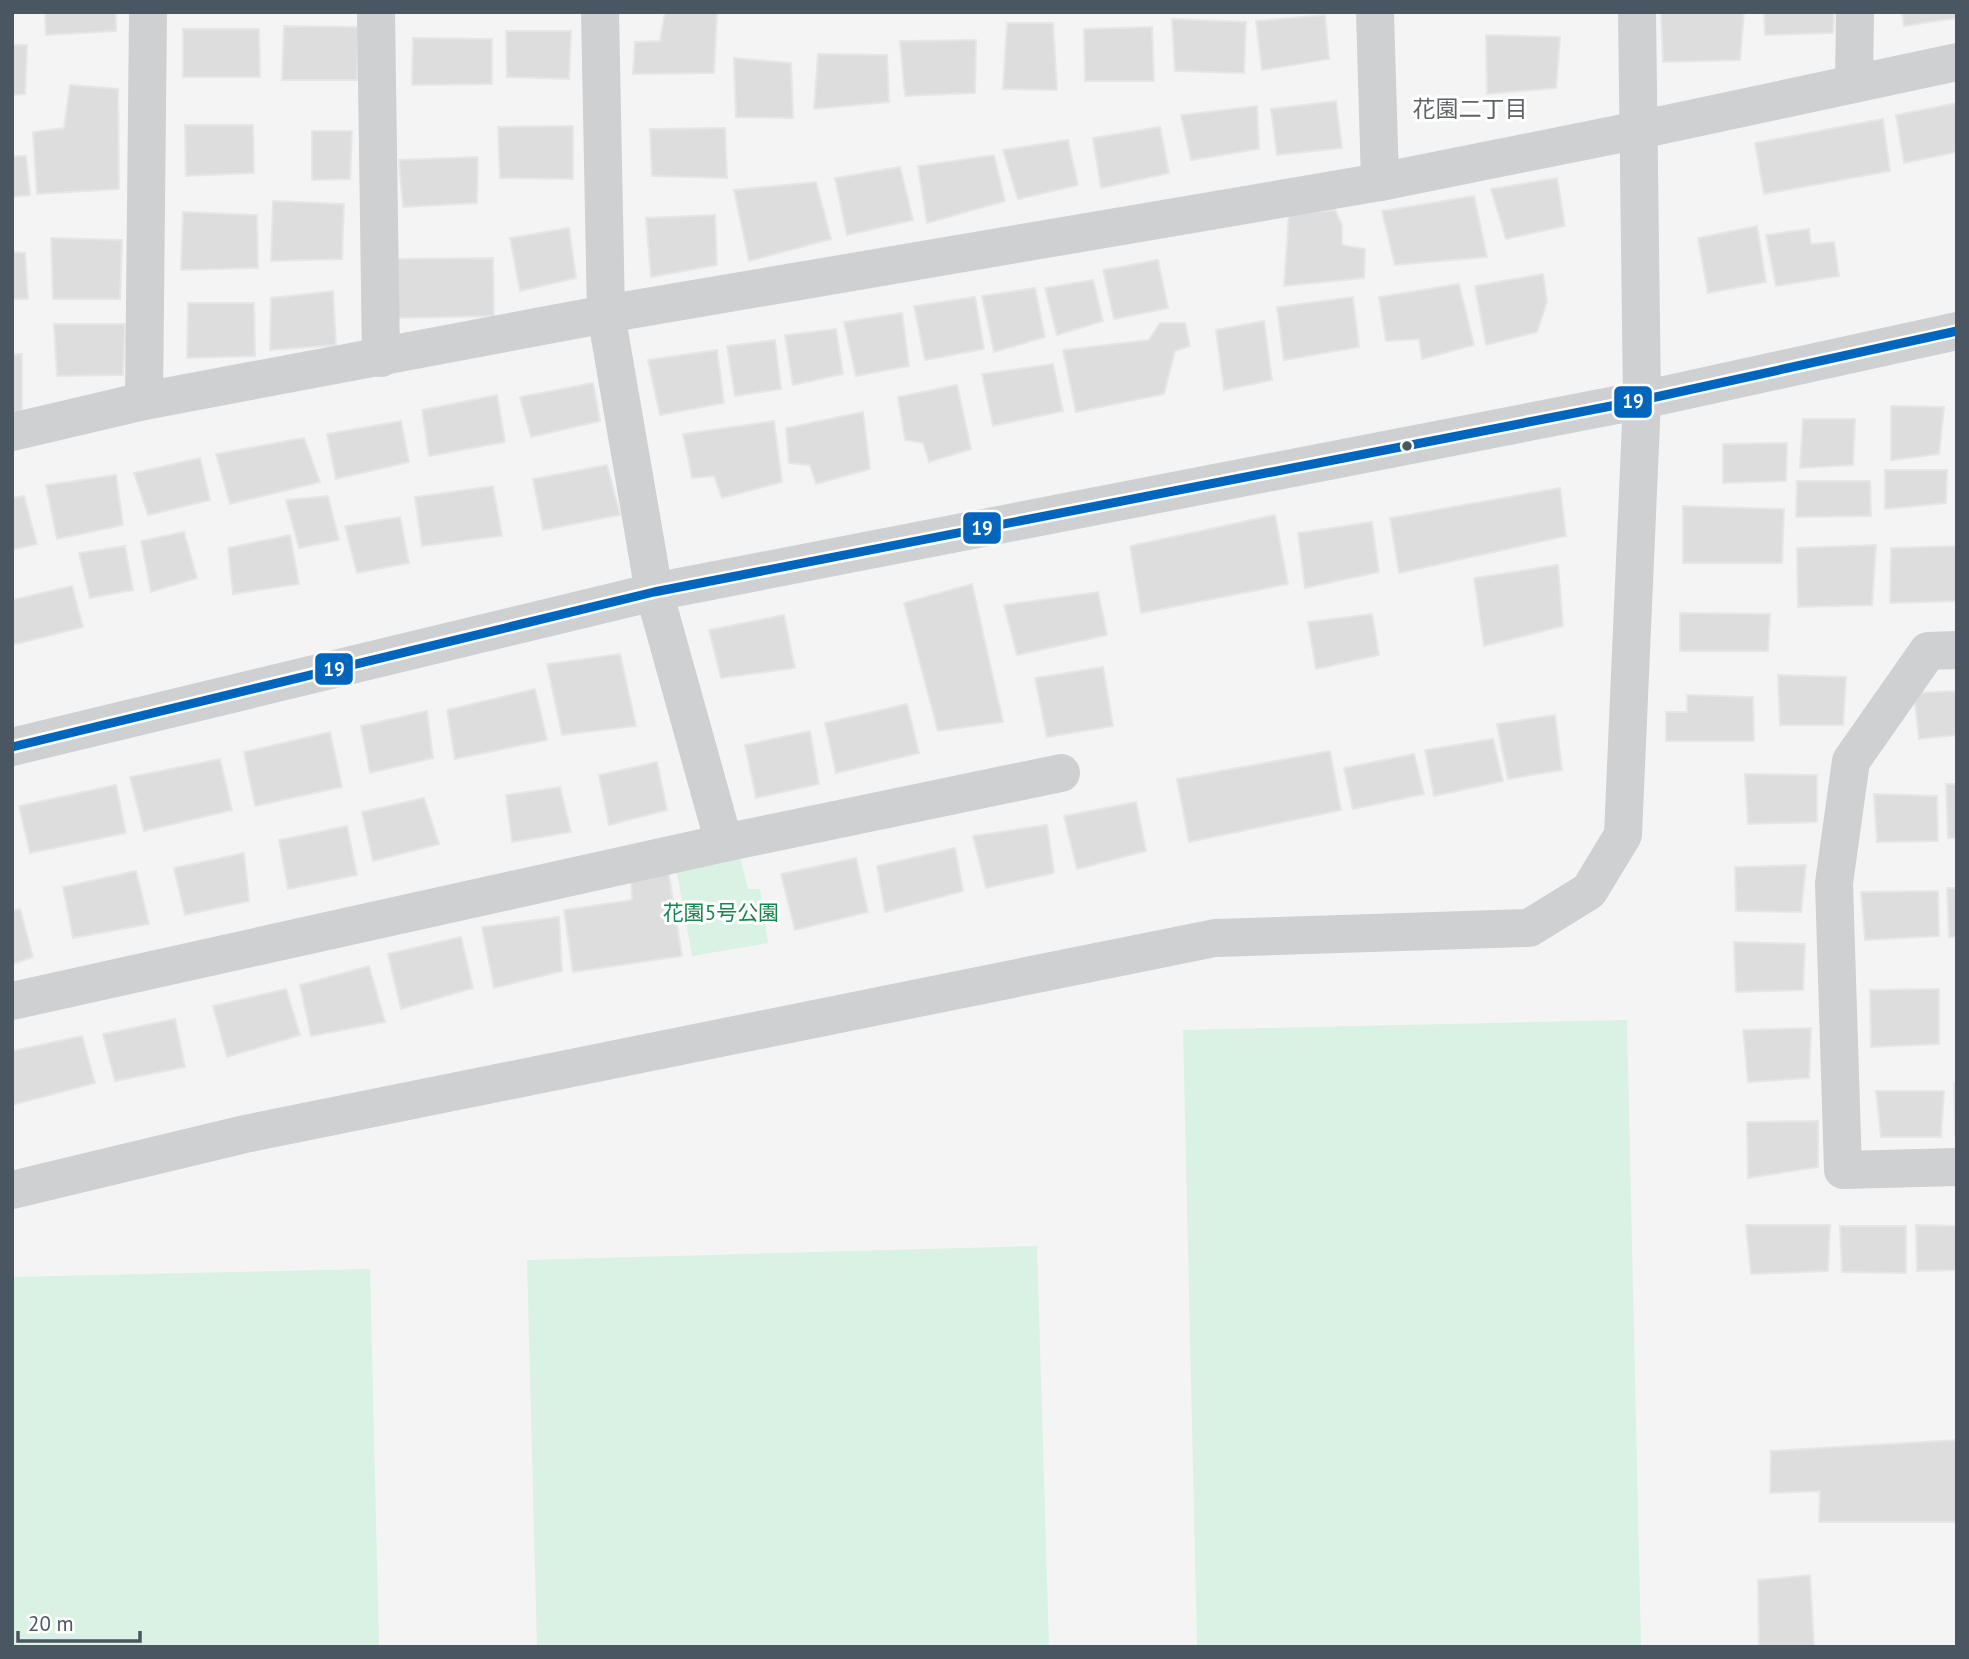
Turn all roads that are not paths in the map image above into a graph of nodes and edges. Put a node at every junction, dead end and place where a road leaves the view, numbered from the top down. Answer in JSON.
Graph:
{"nodes":[{"id":1,"x":148,"y":12,"type":"edge"},
{"id":2,"x":376,"y":12,"type":"edge"},
{"id":3,"x":600,"y":12,"type":"edge"},
{"id":4,"x":1376,"y":12,"type":"edge"},
{"id":5,"x":1637,"y":12,"type":"edge"},
{"id":6,"x":1855,"y":12,"type":"edge"},
{"id":7,"x":1957,"y":61,"type":"edge"},
{"id":8,"x":1854,"y":82,"type":"junction"},
{"id":9,"x":1639,"y":130,"type":"junction"},
{"id":10,"x":1380,"y":182,"type":"junction"},
{"id":11,"x":606,"y":314,"type":"junction"},
{"id":12,"x":1957,"y":331,"type":"edge"},
{"id":13,"x":381,"y":358,"type":"junction"},
{"id":14,"x":1642,"y":400,"type":"junction"},
{"id":15,"x":144,"y":401,"type":"junction"},
{"id":16,"x":12,"y":432,"type":"edge"},
{"id":17,"x":654,"y":592,"type":"junction"},
{"id":18,"x":1957,"y":650,"type":"edge"},
{"id":19,"x":12,"y":747,"type":"edge"},
{"id":20,"x":1061,"y":772,"type":"dead end"},
{"id":21,"x":724,"y":843,"type":"junction"},
{"id":22,"x":12,"y":1001,"type":"edge"},
{"id":23,"x":1957,"y":1167,"type":"edge"},
{"id":24,"x":12,"y":1191,"type":"edge"}],
"edges":[{"from":1,"to":15,"type":"street"},
{"from":2,"to":13,"type":"street"},
{"from":3,"to":11,"type":"street"},
{"from":4,"to":10,"type":"street"},
{"from":5,"to":9,"type":"street"},
{"from":6,"to":8,"type":"street"},
{"from":7,"to":8,"type":"street"},
{"from":8,"to":9,"type":"street"},
{"from":9,"to":10,"type":"street"},
{"from":9,"to":14,"type":"street"},
{"from":10,"to":11,"type":"street"},
{"from":11,"to":13,"type":"street"},
{"from":11,"to":17,"type":"street"},
{"from":12,"to":14,"type":"street"},
{"from":13,"to":15,"type":"street"},
{"from":14,"to":17,"type":"street"},
{"from":14,"to":24,"type":"street"},
{"from":15,"to":16,"type":"street"},
{"from":17,"to":19,"type":"street"},
{"from":17,"to":21,"type":"street"},
{"from":18,"to":23,"type":"street"},
{"from":20,"to":21,"type":"street"},
{"from":21,"to":22,"type":"street"}]}
